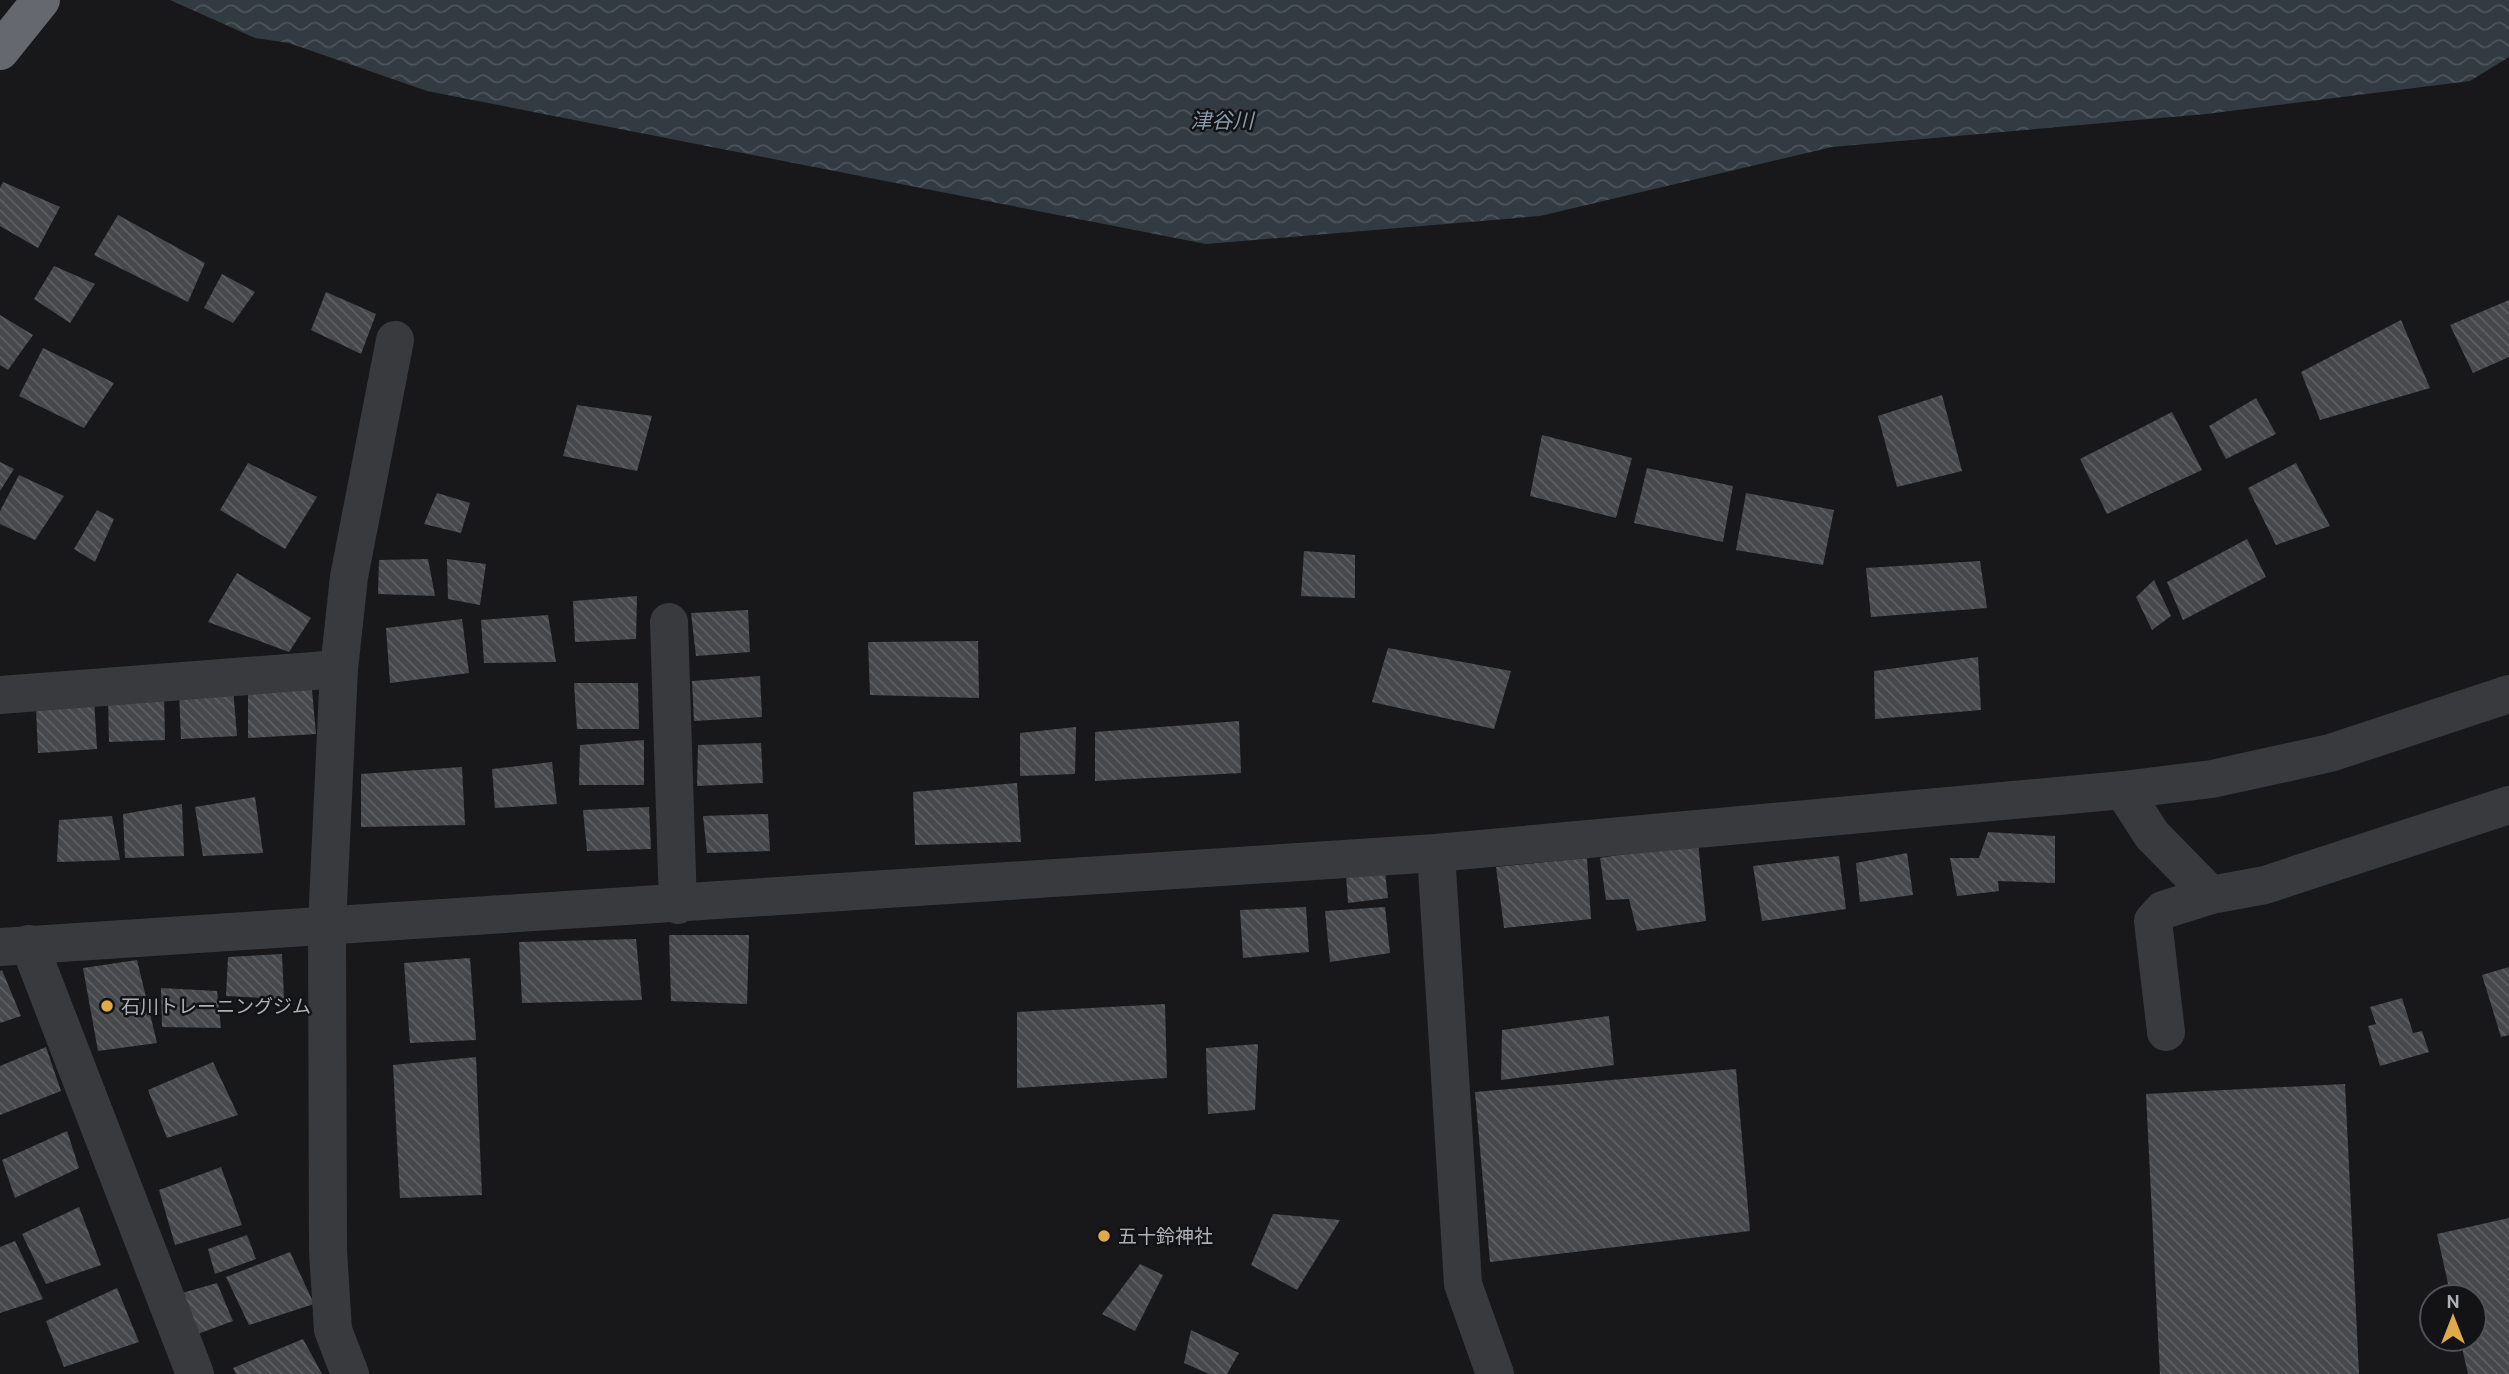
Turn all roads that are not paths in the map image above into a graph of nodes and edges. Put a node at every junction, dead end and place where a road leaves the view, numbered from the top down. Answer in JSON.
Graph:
{"nodes":[{"id":1,"x":41,"y":0,"type":"edge"},
{"id":2,"x":4,"y":36,"type":"edge"},
{"id":3,"x":395,"y":340,"type":"dead end"},
{"id":4,"x":669,"y":622,"type":"dead end"},
{"id":5,"x":339,"y":668,"type":"junction"},
{"id":6,"x":2509,"y":694,"type":"edge"},
{"id":7,"x":0,"y":695,"type":"edge"},
{"id":8,"x":2123,"y":790,"type":"junction"},
{"id":9,"x":2509,"y":805,"type":"edge"},
{"id":10,"x":1436,"y":853,"type":"junction"},
{"id":11,"x":2211,"y":895,"type":"junction"},
{"id":12,"x":678,"y":905,"type":"junction"},
{"id":13,"x":327,"y":925,"type":"junction"},
{"id":14,"x":15,"y":946,"type":"edge"},
{"id":15,"x":2166,"y":1032,"type":"dead end"},
{"id":16,"x":195,"y":1374,"type":"edge"},
{"id":17,"x":350,"y":1374,"type":"edge"},
{"id":18,"x":1495,"y":1374,"type":"edge"}],
"edges":[{"from":1,"to":2,"type":"highway"},
{"from":3,"to":5,"type":"street"},
{"from":4,"to":12,"type":"street"},
{"from":5,"to":7,"type":"street"},
{"from":5,"to":13,"type":"street"},
{"from":6,"to":8,"type":"street"},
{"from":8,"to":10,"type":"street"},
{"from":8,"to":11,"type":"street"},
{"from":9,"to":11,"type":"street"},
{"from":10,"to":12,"type":"street"},
{"from":10,"to":18,"type":"street"},
{"from":11,"to":15,"type":"street"},
{"from":12,"to":13,"type":"street"},
{"from":13,"to":14,"type":"street"},
{"from":13,"to":17,"type":"street"},
{"from":14,"to":16,"type":"street"}]}
